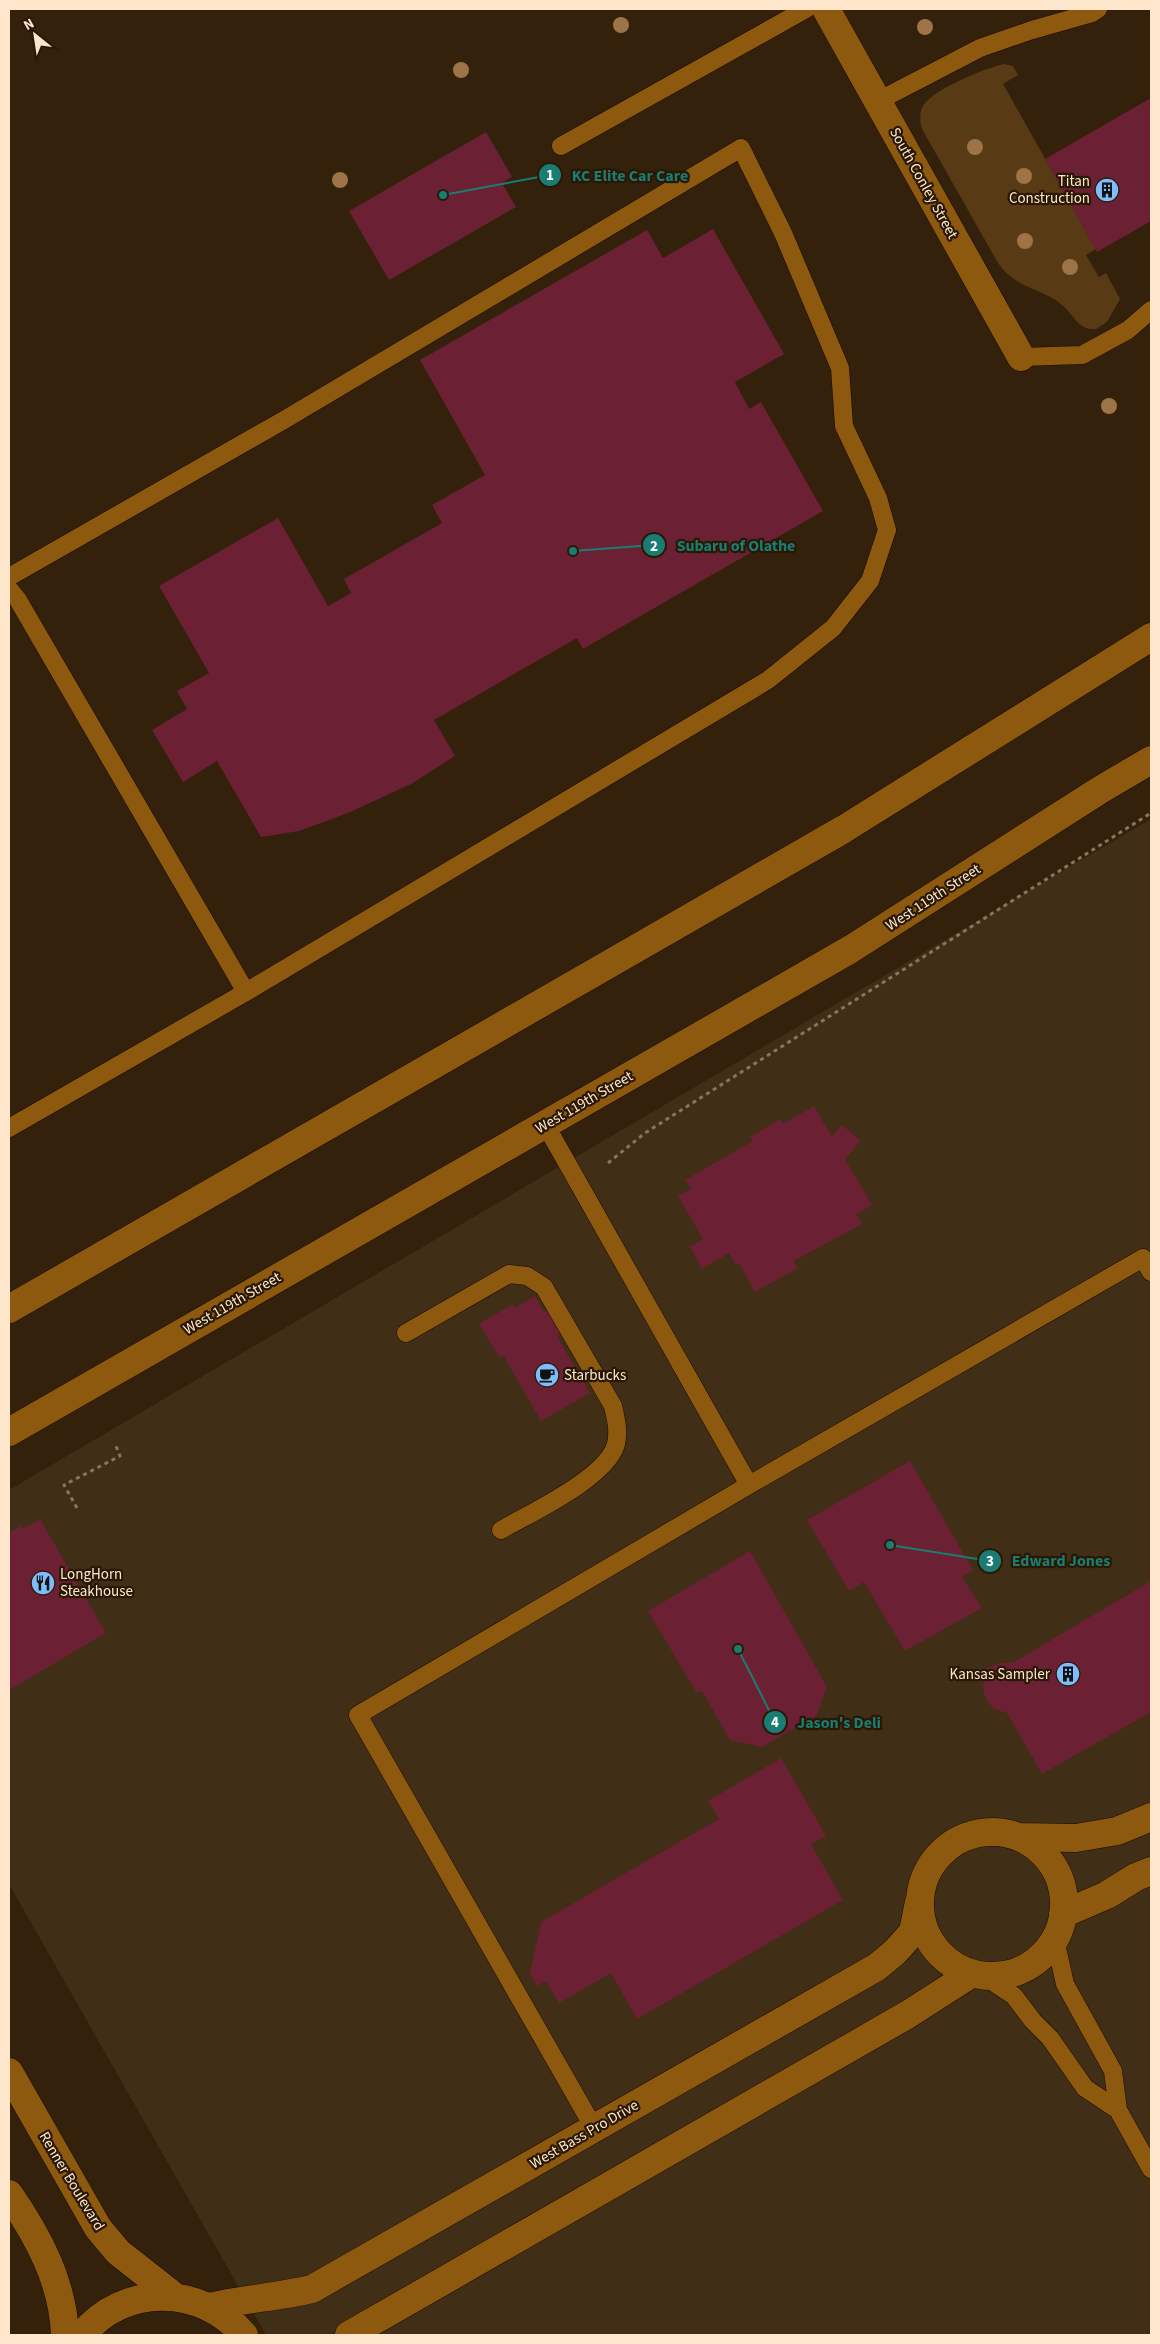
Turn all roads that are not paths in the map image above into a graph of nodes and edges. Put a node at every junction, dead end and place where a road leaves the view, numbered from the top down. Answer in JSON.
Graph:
{"nodes":[{"id":1,"x":806,"y":9,"type":"edge"},
{"id":2,"x":826,"y":9,"type":"edge"},
{"id":3,"x":1098,"y":9,"type":"edge"},
{"id":4,"x":878,"y":101,"type":"junction"},
{"id":5,"x":561,"y":146,"type":"dead end"},
{"id":6,"x":1151,"y":310,"type":"edge"},
{"id":7,"x":1021,"y":357,"type":"joint"},
{"id":8,"x":9,"y":577,"type":"edge"},
{"id":9,"x":9,"y":589,"type":"edge"},
{"id":10,"x":1151,"y":637,"type":"edge"},
{"id":11,"x":1151,"y":760,"type":"edge"},
{"id":12,"x":246,"y":992,"type":"junction"},
{"id":13,"x":545,"y":1124,"type":"junction"},
{"id":14,"x":9,"y":1128,"type":"edge"},
{"id":15,"x":1151,"y":1272,"type":"edge"},
{"id":16,"x":9,"y":1309,"type":"edge"},
{"id":17,"x":406,"y":1333,"type":"dead end"},
{"id":18,"x":9,"y":1432,"type":"edge"},
{"id":19,"x":749,"y":1485,"type":"junction"},
{"id":20,"x":501,"y":1530,"type":"dead end"},
{"id":21,"x":1151,"y":1817,"type":"edge"},
{"id":22,"x":1019,"y":1837,"type":"junction"},
{"id":23,"x":1151,"y":1871,"type":"edge"},
{"id":24,"x":919,"y":1902,"type":"junction"},
{"id":25,"x":1059,"y":1926,"type":"junction"},
{"id":26,"x":979,"y":1976,"type":"junction"},
{"id":27,"x":9,"y":2072,"type":"edge"},
{"id":28,"x":1118,"y":2110,"type":"junction"},
{"id":29,"x":594,"y":2128,"type":"junction"},
{"id":30,"x":1151,"y":2169,"type":"edge"},
{"id":31,"x":9,"y":2194,"type":"edge"},
{"id":32,"x":174,"y":2296,"type":"junction"},
{"id":33,"x":209,"y":2307,"type":"junction"},
{"id":34,"x":65,"y":2335,"type":"edge"},
{"id":35,"x":82,"y":2335,"type":"edge"},
{"id":36,"x":244,"y":2335,"type":"edge"},
{"id":37,"x":349,"y":2335,"type":"edge"}],
"edges":[{"from":1,"to":5,"type":"lane"},
{"from":2,"to":4,"type":"main road","name":"South Conley Street"},
{"from":3,"to":4,"type":"lane"},
{"from":4,"to":7,"type":"main road","name":"South Conley Street"},
{"from":6,"to":7,"type":"lane"},
{"from":8,"to":12,"type":"lane"},
{"from":9,"to":12,"type":"lane"},
{"from":10,"to":16,"type":"main road"},
{"from":11,"to":13,"type":"main road","name":"West 119th Street"},
{"from":12,"to":14,"type":"lane"},
{"from":13,"to":18,"type":"main road","name":"West 119th Street"},
{"from":13,"to":19,"type":"lane"},
{"from":15,"to":19,"type":"lane"},
{"from":17,"to":20,"type":"lane"},
{"from":19,"to":29,"type":"lane"},
{"from":21,"to":22,"type":"main road"},
{"from":22,"to":24,"type":"main road"},
{"from":22,"to":25,"type":"main road"},
{"from":23,"to":25,"type":"main road"},
{"from":24,"to":26,"type":"main road"},
{"from":24,"to":29,"type":"main road","name":"West Bass Pro Drive"},
{"from":25,"to":26,"type":"main road"},
{"from":25,"to":28,"type":"lane"},
{"from":26,"to":28,"type":"lane"},
{"from":26,"to":37,"type":"main road"},
{"from":27,"to":32,"type":"main road","name":"Renner Boulevard"},
{"from":28,"to":30,"type":"lane"},
{"from":29,"to":33,"type":"main road","name":"West Bass Pro Drive"},
{"from":31,"to":34,"type":"main road"},
{"from":32,"to":33,"type":"main road"},
{"from":32,"to":35,"type":"main road"},
{"from":33,"to":36,"type":"main road"}]}
